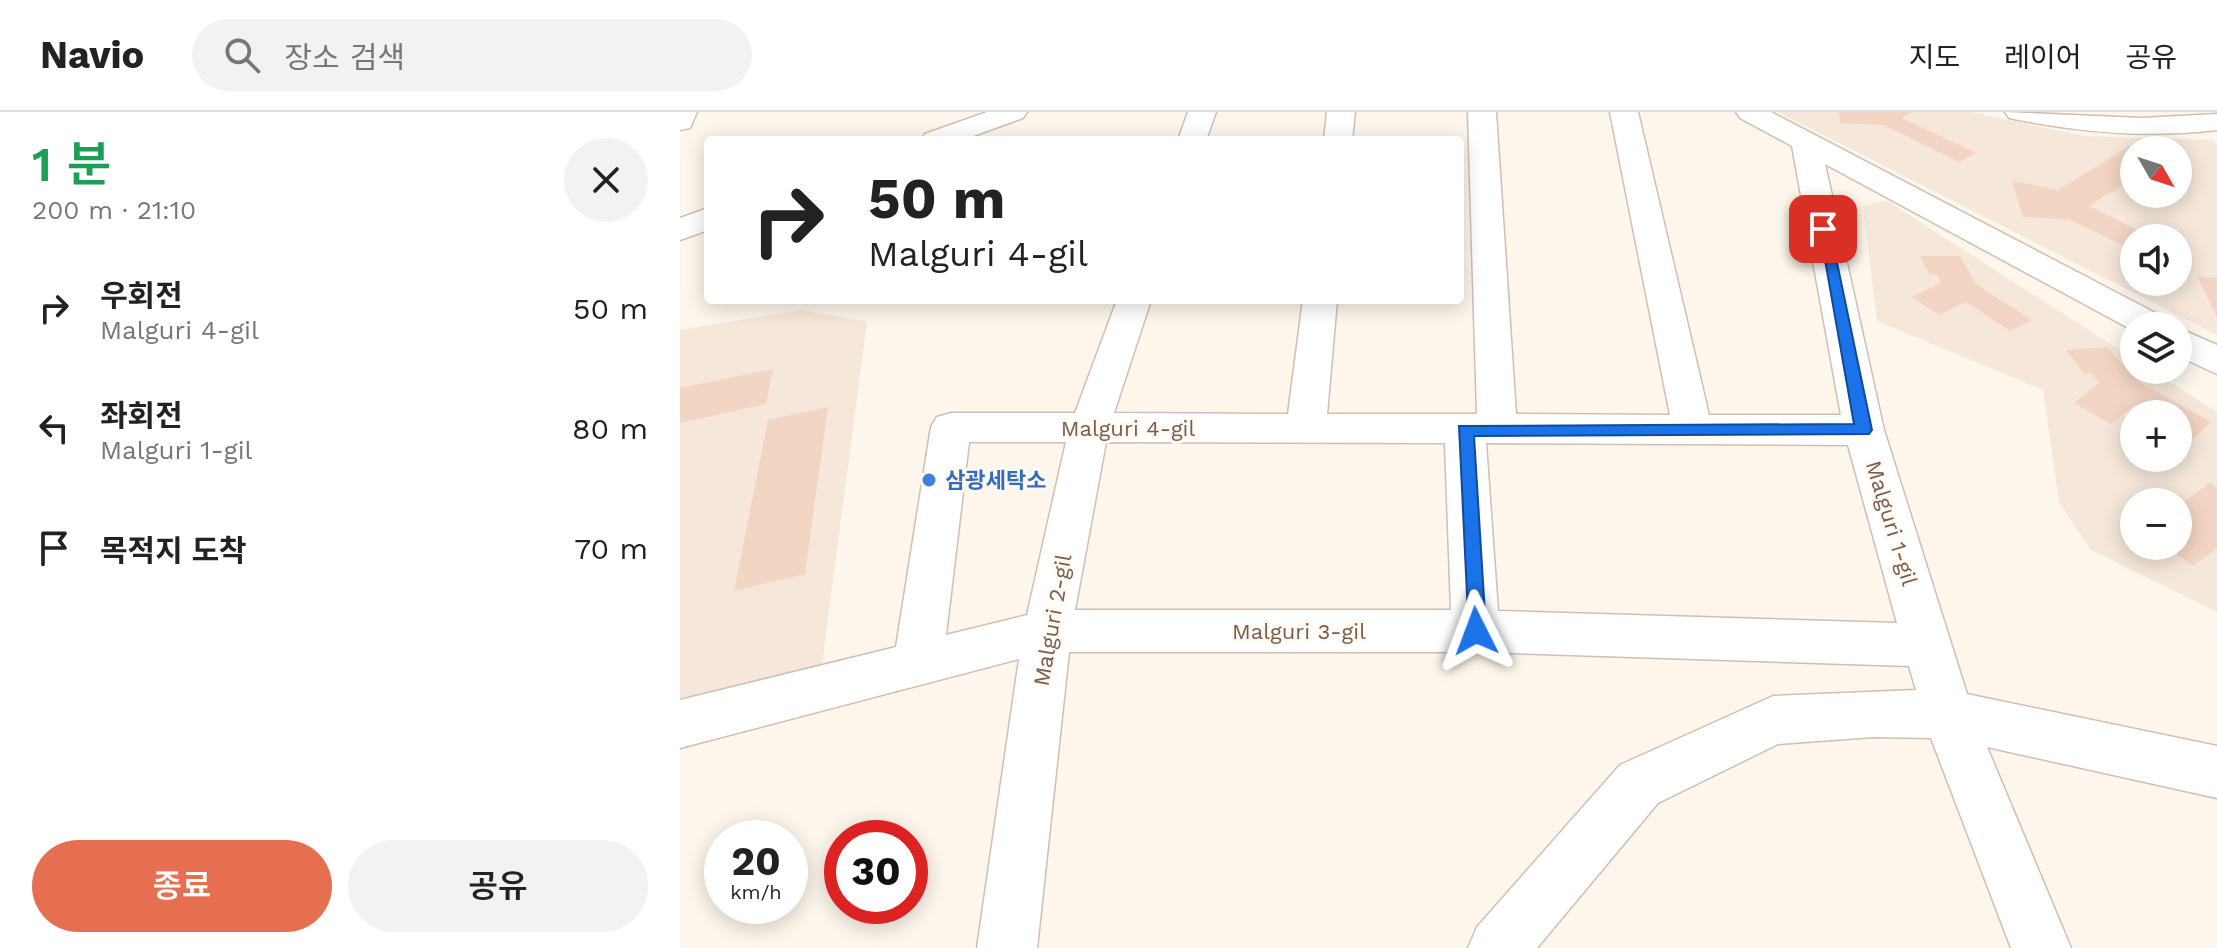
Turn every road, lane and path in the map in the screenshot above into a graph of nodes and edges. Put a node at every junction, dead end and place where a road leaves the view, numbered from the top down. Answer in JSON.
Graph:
{"nodes":[{"id":1,"x":683,"y":112,"type":"edge"},
{"id":2,"x":1013,"y":112,"type":"edge"},
{"id":3,"x":1202,"y":112,"type":"edge"},
{"id":4,"x":1341,"y":112,"type":"edge"},
{"id":5,"x":1482,"y":112,"type":"edge"},
{"id":6,"x":1624,"y":112,"type":"edge"},
{"id":7,"x":1750,"y":112,"type":"edge"},
{"id":8,"x":2019,"y":112,"type":"edge"},
{"id":9,"x":680,"y":122,"type":"edge"},
{"id":10,"x":2217,"y":122,"type":"edge"},
{"id":11,"x":946,"y":136,"type":"edge"},
{"id":12,"x":1193,"y":136,"type":"edge"},
{"id":13,"x":1338,"y":136,"type":"edge"},
{"id":14,"x":1806,"y":142,"type":"junction"},
{"id":15,"x":704,"y":220,"type":"edge"},
{"id":16,"x":680,"y":230,"type":"edge"},
{"id":17,"x":1133,"y":304,"type":"edge"},
{"id":18,"x":1320,"y":304,"type":"edge"},
{"id":19,"x":2126,"y":312,"type":"edge"},
{"id":20,"x":2192,"y":348,"type":"edge"},
{"id":21,"x":2217,"y":361,"type":"edge"},
{"id":22,"x":1089,"y":428,"type":"junction"},
{"id":23,"x":1306,"y":429,"type":"junction"},
{"id":24,"x":1481,"y":430,"type":"junction"},
{"id":25,"x":1864,"y":430,"type":"junction"},
{"id":26,"x":1693,"y":431,"type":"junction"},
{"id":27,"x":1047,"y":631,"type":"junction"},
{"id":28,"x":1476,"y":631,"type":"junction"},
{"id":29,"x":1929,"y":645,"type":"junction"},
{"id":30,"x":918,"y":664,"type":"junction"},
{"id":31,"x":1948,"y":714,"type":"junction"},
{"id":32,"x":680,"y":724,"type":"edge"},
{"id":33,"x":2217,"y":772,"type":"edge"},
{"id":34,"x":1007,"y":948,"type":"edge"},
{"id":35,"x":1498,"y":948,"type":"edge"},
{"id":36,"x":2041,"y":948,"type":"edge"}],
"edges":[{"from":1,"to":9,"type":"street"},
{"from":2,"to":11,"type":"street"},
{"from":3,"to":12,"type":"street"},
{"from":4,"to":13,"type":"street"},
{"from":5,"to":24,"type":"street"},
{"from":6,"to":26,"type":"street"},
{"from":7,"to":14,"type":"street"},
{"from":8,"to":10,"type":"street"},
{"from":14,"to":19,"type":"street"},
{"from":14,"to":25,"type":"street","name":"Malguri 1-gil"},
{"from":15,"to":16,"type":"street"},
{"from":17,"to":22,"type":"street","name":"Malguri 2-gil"},
{"from":18,"to":23,"type":"street"},
{"from":20,"to":21,"type":"street"},
{"from":22,"to":23,"type":"street","name":"Malguri 4-gil"},
{"from":22,"to":27,"type":"street","name":"Malguri 2-gil"},
{"from":22,"to":30,"type":"street","name":"Malguri 4-gil"},
{"from":23,"to":24,"type":"street","name":"Malguri 4-gil"},
{"from":24,"to":26,"type":"street","name":"Malguri 4-gil"},
{"from":24,"to":28,"type":"street"},
{"from":25,"to":26,"type":"street","name":"Malguri 4-gil"},
{"from":25,"to":29,"type":"street","name":"Malguri 1-gil"},
{"from":27,"to":28,"type":"street","name":"Malguri 3-gil"},
{"from":27,"to":30,"type":"street","name":"Malguri 3-gil"},
{"from":27,"to":34,"type":"street","name":"Malguri 2-gil"},
{"from":28,"to":29,"type":"street","name":"Malguri 3-gil"},
{"from":29,"to":31,"type":"street","name":"Malguri 1-gil"},
{"from":30,"to":32,"type":"street","name":"Malguri 3-gil"},
{"from":31,"to":33,"type":"street"},
{"from":31,"to":35,"type":"street"},
{"from":31,"to":36,"type":"street","name":"Malguri 1-gil"}]}
